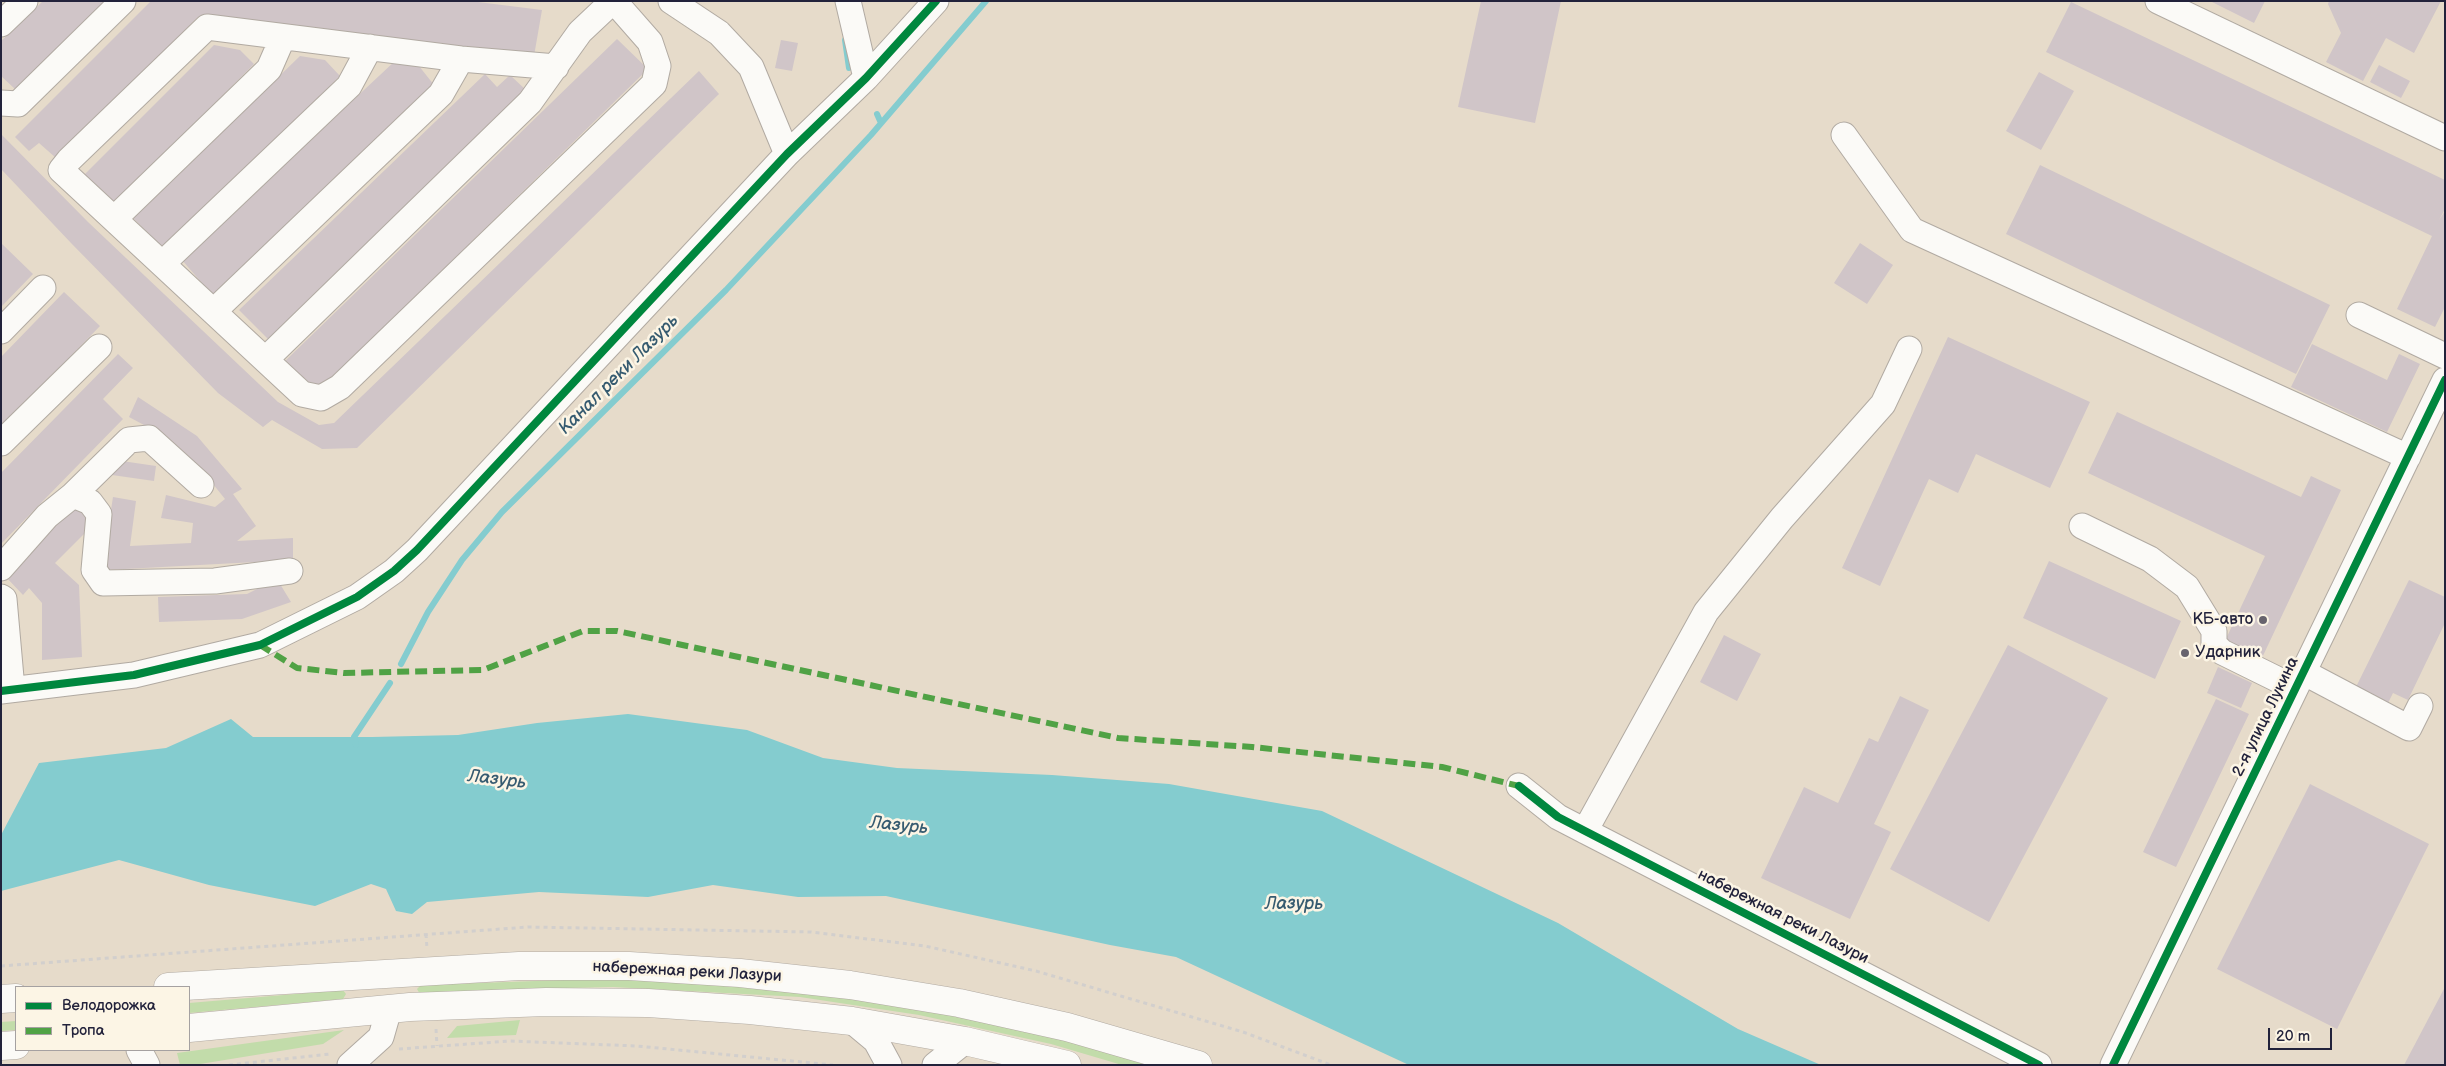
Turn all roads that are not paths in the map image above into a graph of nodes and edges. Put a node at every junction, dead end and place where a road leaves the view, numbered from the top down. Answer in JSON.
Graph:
{"nodes":[{"id":1,"x":25,"y":1,"type":"edge"},
{"id":2,"x":123,"y":1,"type":"edge"},
{"id":3,"x":614,"y":1,"type":"edge"},
{"id":4,"x":671,"y":1,"type":"edge"},
{"id":5,"x":848,"y":1,"type":"edge"},
{"id":6,"x":936,"y":1,"type":"edge"},
{"id":7,"x":2158,"y":1,"type":"edge"},
{"id":8,"x":1,"y":24,"type":"edge"},
{"id":9,"x":283,"y":36,"type":"junction"},
{"id":10,"x":370,"y":47,"type":"junction"},
{"id":11,"x":461,"y":59,"type":"junction"},
{"id":12,"x":556,"y":66,"type":"junction"},
{"id":13,"x":866,"y":78,"type":"junction"},
{"id":14,"x":1,"y":103,"type":"edge"},
{"id":15,"x":1844,"y":135,"type":"dead end"},
{"id":16,"x":2445,"y":138,"type":"edge"},
{"id":17,"x":787,"y":154,"type":"junction"},
{"id":18,"x":114,"y":219,"type":"junction"},
{"id":19,"x":162,"y":264,"type":"junction"},
{"id":20,"x":43,"y":288,"type":"dead end"},
{"id":21,"x":214,"y":311,"type":"junction"},
{"id":22,"x":2359,"y":315,"type":"dead end"},
{"id":23,"x":1,"y":331,"type":"edge"},
{"id":24,"x":99,"y":346,"type":"dead end"},
{"id":25,"x":1909,"y":349,"type":"dead end"},
{"id":26,"x":2445,"y":356,"type":"edge"},
{"id":27,"x":266,"y":359,"type":"junction"},
{"id":28,"x":2445,"y":380,"type":"edge"},
{"id":29,"x":1,"y":443,"type":"edge"},
{"id":30,"x":2408,"y":456,"type":"junction"},
{"id":31,"x":201,"y":485,"type":"dead end"},
{"id":32,"x":73,"y":495,"type":"junction"},
{"id":33,"x":2082,"y":526,"type":"dead end"},
{"id":34,"x":1,"y":568,"type":"edge"},
{"id":35,"x":290,"y":571,"type":"dead end"},
{"id":36,"x":1,"y":597,"type":"edge"},
{"id":37,"x":2299,"y":680,"type":"junction"},
{"id":38,"x":6,"y":690,"type":"edge"},
{"id":39,"x":2420,"y":706,"type":"dead end"},
{"id":40,"x":1519,"y":786,"type":"dead end"},
{"id":41,"x":1585,"y":831,"type":"junction"},
{"id":42,"x":408,"y":972,"type":"junction"},
{"id":43,"x":346,"y":976,"type":"junction"},
{"id":44,"x":184,"y":986,"type":"edge"},
{"id":45,"x":399,"y":1008,"type":"junction"},
{"id":46,"x":350,"y":1012,"type":"junction"},
{"id":47,"x":852,"y":1021,"type":"junction"},
{"id":48,"x":190,"y":1028,"type":"edge"},
{"id":49,"x":965,"y":1041,"type":"junction"},
{"id":50,"x":140,"y":1051,"type":"edge"},
{"id":51,"x":357,"y":1058,"type":"edge"},
{"id":52,"x":147,"y":1065,"type":"edge"},
{"id":53,"x":889,"y":1065,"type":"edge"},
{"id":54,"x":935,"y":1065,"type":"edge"},
{"id":55,"x":1067,"y":1065,"type":"edge"},
{"id":56,"x":1198,"y":1065,"type":"edge"},
{"id":57,"x":2039,"y":1065,"type":"edge"},
{"id":58,"x":2113,"y":1065,"type":"edge"}],
"edges":[{"from":1,"to":8,"type":"street"},
{"from":2,"to":14,"type":"street"},
{"from":3,"to":12,"type":"street"},
{"from":3,"to":27,"type":"street"},
{"from":4,"to":17,"type":"street"},
{"from":5,"to":13,"type":"street"},
{"from":6,"to":13,"type":"street"},
{"from":7,"to":16,"type":"street"},
{"from":9,"to":10,"type":"street"},
{"from":9,"to":18,"type":"street"},
{"from":9,"to":18,"type":"street"},
{"from":10,"to":11,"type":"street"},
{"from":10,"to":19,"type":"street"},
{"from":11,"to":12,"type":"street"},
{"from":11,"to":21,"type":"street"},
{"from":12,"to":27,"type":"street"},
{"from":13,"to":17,"type":"street"},
{"from":15,"to":30,"type":"street"},
{"from":17,"to":38,"type":"street"},
{"from":18,"to":19,"type":"street"},
{"from":19,"to":21,"type":"street"},
{"from":20,"to":23,"type":"street"},
{"from":21,"to":27,"type":"street"},
{"from":22,"to":26,"type":"street"},
{"from":24,"to":29,"type":"street"},
{"from":25,"to":41,"type":"street"},
{"from":28,"to":30,"type":"street","name":"2-я улица Лукина"},
{"from":30,"to":37,"type":"street","name":"2-я улица Лукина"},
{"from":31,"to":32,"type":"street"},
{"from":32,"to":34,"type":"street"},
{"from":32,"to":35,"type":"street"},
{"from":33,"to":37,"type":"street"},
{"from":36,"to":38,"type":"street"},
{"from":37,"to":39,"type":"street"},
{"from":37,"to":58,"type":"street","name":"2-я улица Лукина"},
{"from":40,"to":41,"type":"street","name":"набережная реки Лазури"},
{"from":41,"to":57,"type":"street","name":"набережная реки Лазури"},
{"from":42,"to":43,"type":"main road","name":"набережная реки Лазури"},
{"from":42,"to":45,"type":"main road"},
{"from":42,"to":56,"type":"main road","name":"набережная реки Лазури"},
{"from":43,"to":44,"type":"main road","name":"набережная реки Лазури"},
{"from":43,"to":46,"type":"main road"},
{"from":45,"to":46,"type":"main road","name":"набережная реки Лазури"},
{"from":45,"to":47,"type":"main road","name":"набережная реки Лазури"},
{"from":45,"to":51,"type":"street"},
{"from":46,"to":48,"type":"main road","name":"набережная реки Лазури"},
{"from":47,"to":49,"type":"main road","name":"набережная реки Лазури"},
{"from":47,"to":53,"type":"street"},
{"from":49,"to":54,"type":"street"},
{"from":49,"to":55,"type":"main road","name":"набережная реки Лазури"},
{"from":50,"to":52,"type":"street"}]}
